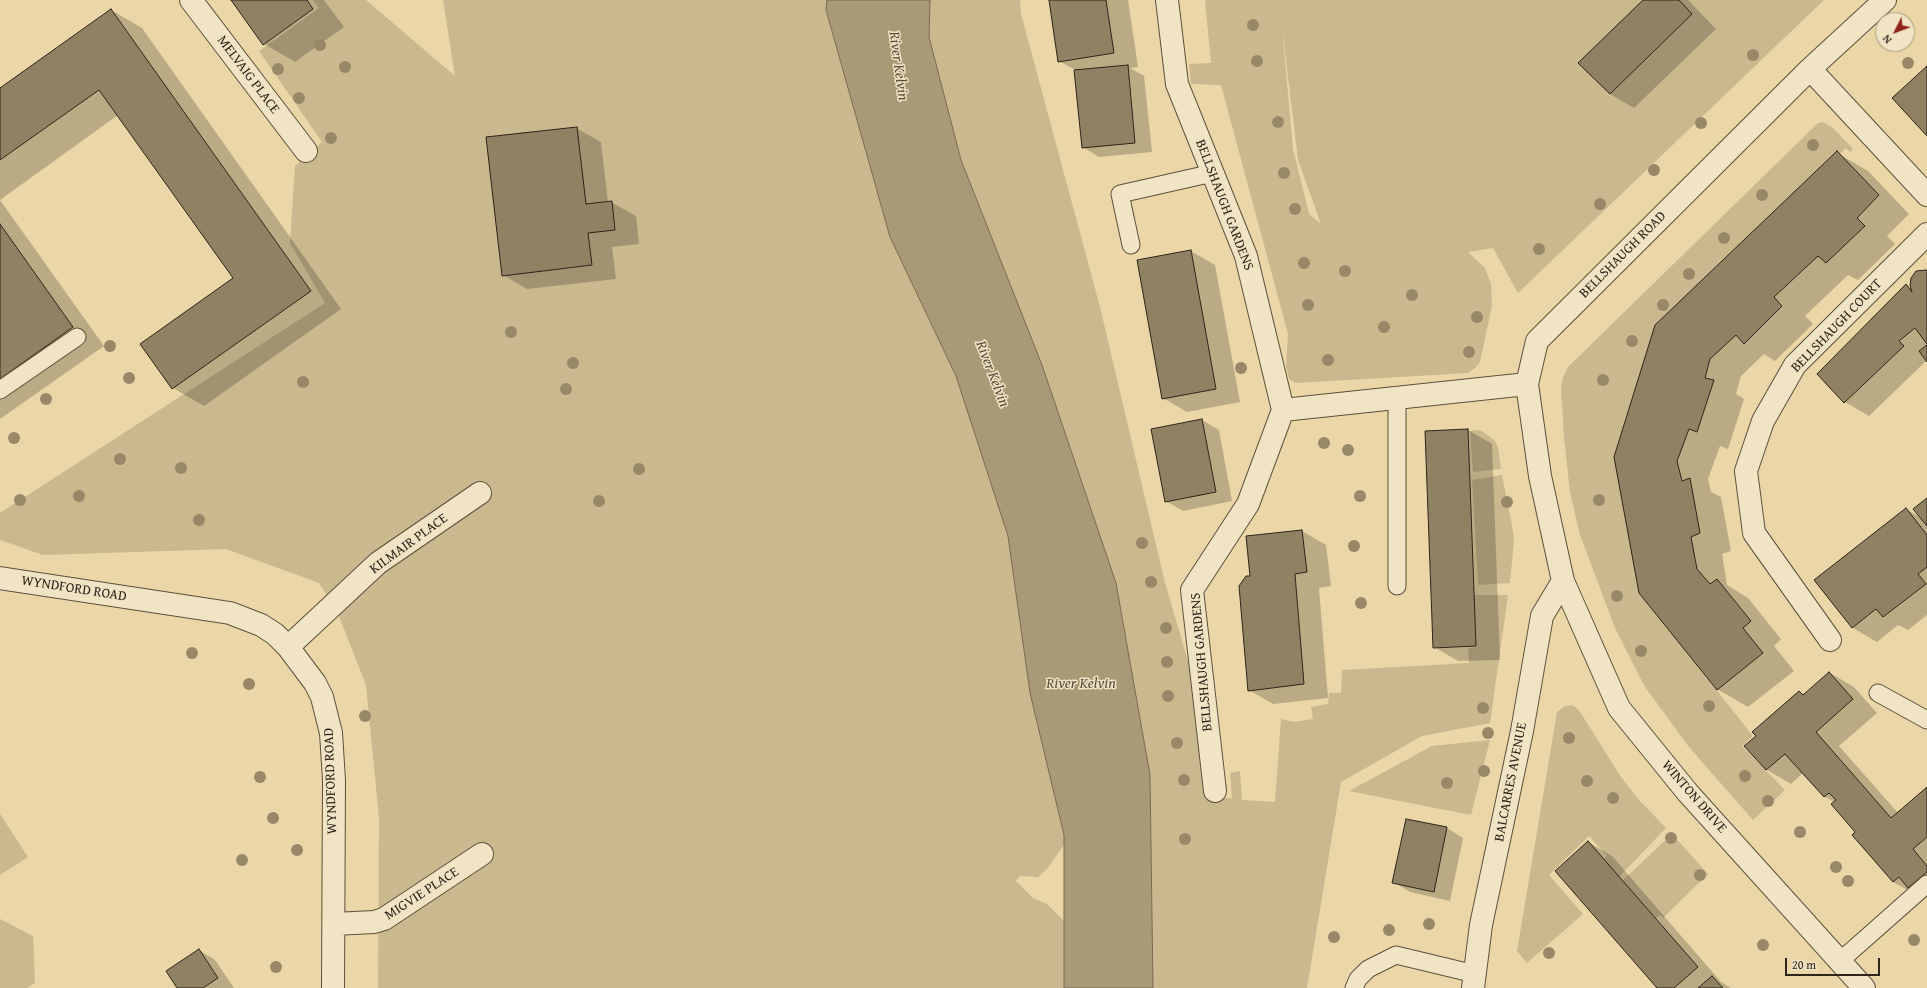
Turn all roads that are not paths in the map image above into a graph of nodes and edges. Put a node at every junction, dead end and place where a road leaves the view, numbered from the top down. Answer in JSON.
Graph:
{"nodes":[{"id":1,"x":191,"y":0,"type":"edge"},
{"id":2,"x":1168,"y":0,"type":"edge"},
{"id":3,"x":1885,"y":0,"type":"edge"},
{"id":4,"x":1810,"y":69,"type":"junction"},
{"id":5,"x":306,"y":151,"type":"dead end"},
{"id":6,"x":1213,"y":173,"type":"junction"},
{"id":7,"x":1927,"y":195,"type":"edge"},
{"id":8,"x":1927,"y":234,"type":"edge"},
{"id":9,"x":1131,"y":245,"type":"dead end"},
{"id":10,"x":77,"y":337,"type":"dead end"},
{"id":11,"x":1527,"y":384,"type":"junction"},
{"id":12,"x":0,"y":390,"type":"edge"},
{"id":13,"x":1397,"y":398,"type":"junction"},
{"id":14,"x":1283,"y":410,"type":"junction"},
{"id":15,"x":480,"y":493,"type":"dead end"},
{"id":16,"x":0,"y":578,"type":"edge"},
{"id":17,"x":1563,"y":581,"type":"junction"},
{"id":18,"x":1397,"y":586,"type":"dead end"},
{"id":19,"x":1830,"y":640,"type":"dead end"},
{"id":20,"x":288,"y":647,"type":"junction"},
{"id":21,"x":1878,"y":693,"type":"dead end"},
{"id":22,"x":1927,"y":720,"type":"edge"},
{"id":23,"x":1215,"y":791,"type":"dead end"},
{"id":24,"x":482,"y":854,"type":"dead end"},
{"id":25,"x":1927,"y":884,"type":"edge"},
{"id":26,"x":334,"y":924,"type":"junction"},
{"id":27,"x":1840,"y":962,"type":"junction"},
{"id":28,"x":1474,"y":981,"type":"edge"},
{"id":29,"x":333,"y":988,"type":"edge"},
{"id":30,"x":1354,"y":988,"type":"edge"},
{"id":31,"x":1864,"y":988,"type":"edge"}],
"edges":[{"from":1,"to":5,"type":"street","name":"MELVAIG PLACE"},
{"from":2,"to":6,"type":"street","name":"BELLSHAUGH GARDENS"},
{"from":3,"to":4,"type":"street","name":"BELLSHAUGH ROAD"},
{"from":4,"to":7,"type":"street"},
{"from":4,"to":11,"type":"street","name":"BELLSHAUGH ROAD"},
{"from":6,"to":9,"type":"lane"},
{"from":6,"to":14,"type":"street","name":"BELLSHAUGH GARDENS"},
{"from":8,"to":19,"type":"street","name":"BELLSHAUGH COURT"},
{"from":10,"to":12,"type":"lane"},
{"from":11,"to":13,"type":"street"},
{"from":11,"to":17,"type":"street","name":"BELLSHAUGH ROAD"},
{"from":13,"to":14,"type":"street"},
{"from":13,"to":18,"type":"lane"},
{"from":14,"to":23,"type":"street","name":"BELLSHAUGH GARDENS"},
{"from":15,"to":20,"type":"street","name":"KILMAIR PLACE"},
{"from":16,"to":20,"type":"street","name":"WYNDFORD ROAD"},
{"from":17,"to":27,"type":"street","name":"WINTON DRIVE"},
{"from":17,"to":28,"type":"street","name":"BALCARRES AVENUE"},
{"from":20,"to":26,"type":"street","name":"WYNDFORD ROAD"},
{"from":21,"to":22,"type":"lane"},
{"from":24,"to":26,"type":"street","name":"MIGVIE PLACE"},
{"from":25,"to":27,"type":"lane"},
{"from":26,"to":29,"type":"street","name":"WYNDFORD ROAD"},
{"from":27,"to":31,"type":"street","name":"WINTON DRIVE"},
{"from":28,"to":30,"type":"lane"}]}
